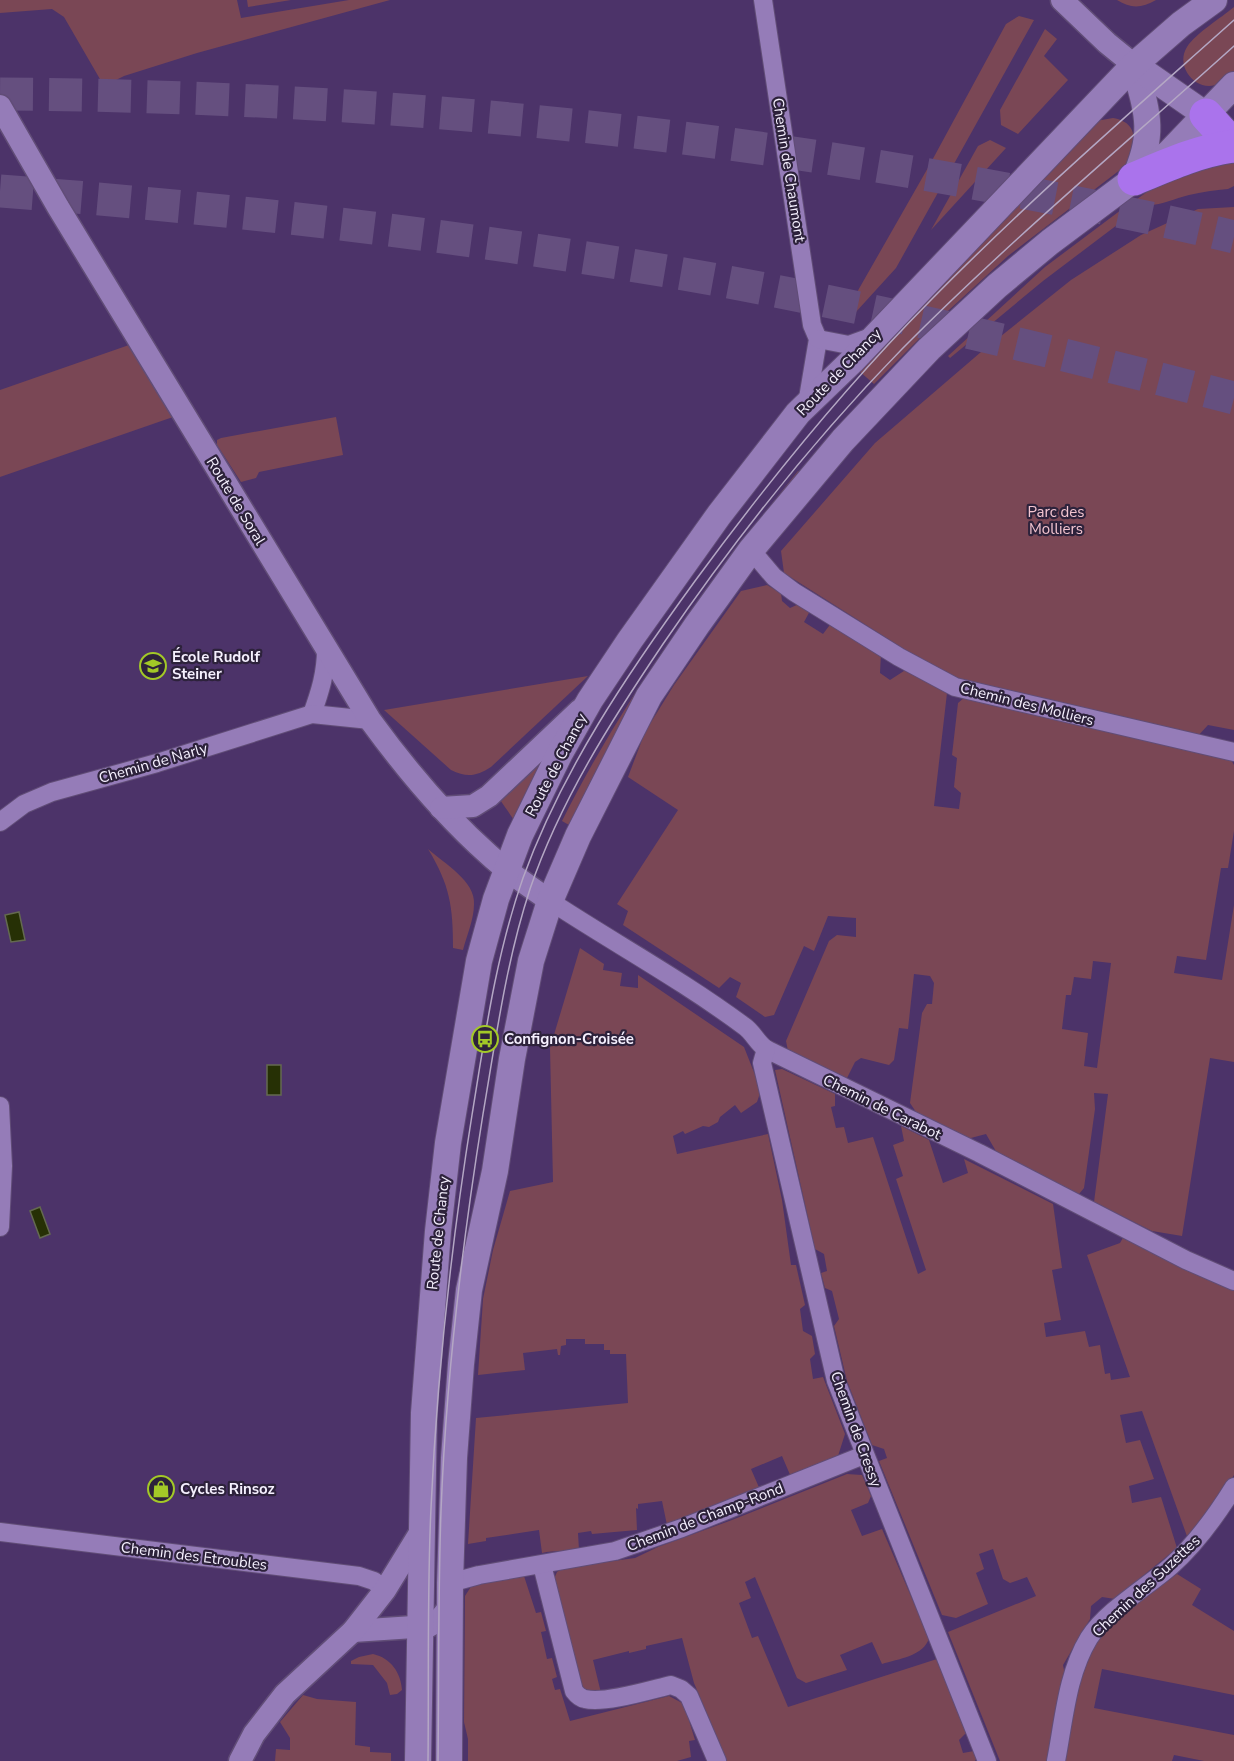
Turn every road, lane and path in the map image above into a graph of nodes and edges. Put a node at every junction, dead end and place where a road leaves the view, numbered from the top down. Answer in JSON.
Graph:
{"nodes":[{"id":1,"x":763,"y":0,"type":"edge"},
{"id":2,"x":1062,"y":0,"type":"edge"},
{"id":3,"x":1214,"y":0,"type":"edge"},
{"id":4,"x":1134,"y":64,"type":"junction"},
{"id":5,"x":1234,"y":85,"type":"edge"},
{"id":6,"x":0,"y":106,"type":"edge"},
{"id":7,"x":1227,"y":132,"type":"edge"},
{"id":8,"x":1134,"y":179,"type":"junction"},
{"id":9,"x":876,"y":335,"type":"junction"},
{"id":10,"x":818,"y":339,"type":"junction"},
{"id":11,"x":807,"y":404,"type":"junction"},
{"id":12,"x":751,"y":550,"type":"junction"},
{"id":13,"x":326,"y":649,"type":"junction"},
{"id":14,"x":590,"y":700,"type":"junction"},
{"id":15,"x":312,"y":714,"type":"junction"},
{"id":16,"x":370,"y":720,"type":"junction"},
{"id":17,"x":1234,"y":752,"type":"edge"},
{"id":18,"x":441,"y":808,"type":"junction"},
{"id":19,"x":0,"y":822,"type":"edge"},
{"id":20,"x":507,"y":870,"type":"junction"},
{"id":21,"x":550,"y":901,"type":"junction"},
{"id":22,"x":766,"y":1049,"type":"junction"},
{"id":23,"x":0,"y":1106,"type":"edge"},
{"id":24,"x":0,"y":1227,"type":"edge"},
{"id":25,"x":1234,"y":1281,"type":"edge"},
{"id":26,"x":864,"y":1455,"type":"junction"},
{"id":27,"x":1234,"y":1487,"type":"edge"},
{"id":28,"x":0,"y":1532,"type":"edge"},
{"id":29,"x":420,"y":1533,"type":"junction"},
{"id":30,"x":542,"y":1565,"type":"junction"},
{"id":31,"x":451,"y":1594,"type":"junction"},
{"id":32,"x":379,"y":1598,"type":"junction"},
{"id":33,"x":419,"y":1628,"type":"junction"},
{"id":34,"x":376,"y":1630,"type":"junction"},
{"id":35,"x":353,"y":1631,"type":"junction"},
{"id":36,"x":240,"y":1761,"type":"edge"},
{"id":37,"x":418,"y":1761,"type":"edge"},
{"id":38,"x":449,"y":1761,"type":"edge"},
{"id":39,"x":717,"y":1761,"type":"edge"},
{"id":40,"x":987,"y":1761,"type":"edge"},
{"id":41,"x":1056,"y":1761,"type":"edge"}],
"edges":[{"from":1,"to":10,"type":"street","name":"Chemin de Chaumont"},
{"from":2,"to":4,"type":"street"},
{"from":3,"to":4,"type":"main road","name":"Route de Chancy"},
{"from":4,"to":7,"type":"main road"},
{"from":4,"to":8,"type":"main road"},
{"from":4,"to":9,"type":"main road","name":"Route de Chancy"},
{"from":5,"to":7,"type":"main road"},
{"from":6,"to":13,"type":"street","name":"Route de Soral"},
{"from":7,"to":8,"type":"highway"},
{"from":8,"to":12,"type":"main road"},
{"from":9,"to":10,"type":"street"},
{"from":9,"to":11,"type":"main road","name":"Route de Chancy"},
{"from":10,"to":11,"type":"street","name":"Chemin de Chaumont"},
{"from":11,"to":14,"type":"main road","name":"Route de Chancy"},
{"from":12,"to":17,"type":"street","name":"Chemin des Molliers"},
{"from":12,"to":21,"type":"main road"},
{"from":13,"to":15,"type":"street"},
{"from":13,"to":16,"type":"street","name":"Route de Soral"},
{"from":14,"to":18,"type":"street"},
{"from":14,"to":20,"type":"main road","name":"Route de Chancy"},
{"from":15,"to":16,"type":"street","name":"Chemin de Narly"},
{"from":15,"to":19,"type":"street","name":"Chemin de Narly"},
{"from":16,"to":18,"type":"street","name":"Route de Soral"},
{"from":18,"to":20,"type":"street","name":"Route de Soral"},
{"from":20,"to":21,"type":"street","name":"Route de Soral"},
{"from":20,"to":29,"type":"main road","name":"Route de Chancy"},
{"from":21,"to":22,"type":"street","name":"Chemin de Carabot"},
{"from":21,"to":31,"type":"main road"},
{"from":22,"to":25,"type":"street","name":"Chemin de Carabot"},
{"from":22,"to":26,"type":"street","name":"Chemin de Cressy"},
{"from":23,"to":24,"type":"street"},
{"from":26,"to":30,"type":"street","name":"Chemin de Champ-Rond"},
{"from":26,"to":40,"type":"street","name":"Chemin de Cressy"},
{"from":27,"to":41,"type":"street","name":"Chemin des Suzettes"},
{"from":28,"to":32,"type":"street","name":"Chemin des Etroubles"},
{"from":29,"to":32,"type":"street"},
{"from":29,"to":33,"type":"main road","name":"Route de Chancy"},
{"from":30,"to":31,"type":"street","name":"Chemin de Champ-Rond"},
{"from":30,"to":39,"type":"street"},
{"from":31,"to":33,"type":"street"},
{"from":31,"to":38,"type":"main road"},
{"from":32,"to":34,"type":"street"},
{"from":32,"to":35,"type":"street"},
{"from":33,"to":34,"type":"street"},
{"from":33,"to":37,"type":"main road","name":"Route de Chancy"},
{"from":34,"to":35,"type":"street"},
{"from":35,"to":36,"type":"street"}]}
